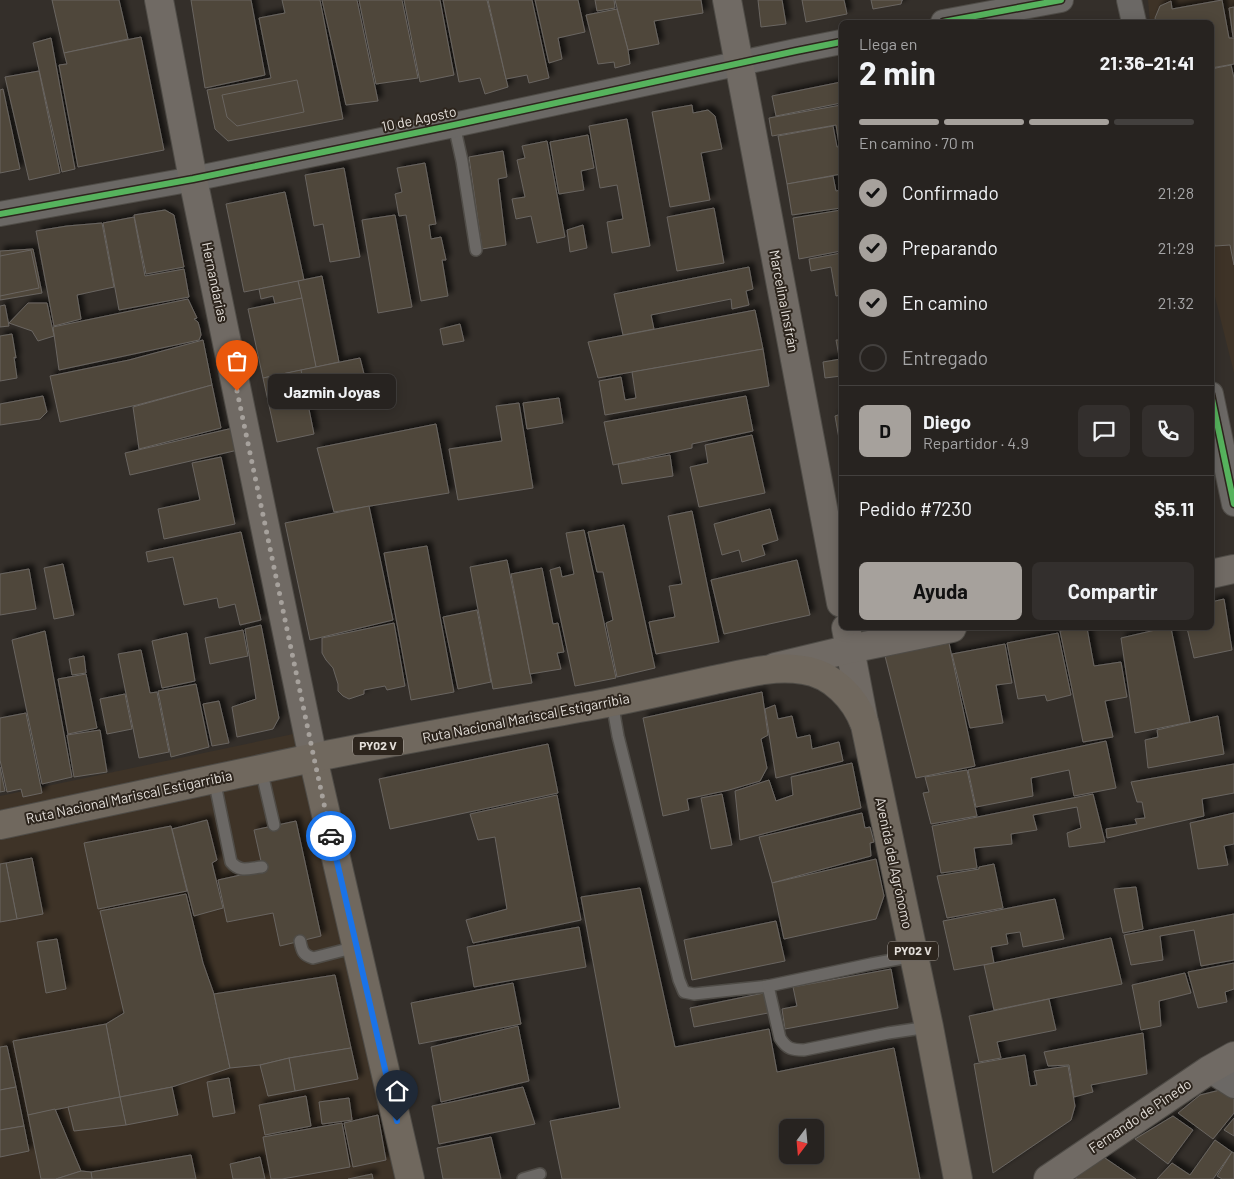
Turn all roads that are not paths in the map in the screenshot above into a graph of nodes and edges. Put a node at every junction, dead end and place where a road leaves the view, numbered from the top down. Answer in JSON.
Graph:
{"nodes":[{"id":1,"x":159,"y":0,"type":"edge"},
{"id":2,"x":727,"y":0,"type":"edge"},
{"id":3,"x":1061,"y":0,"type":"edge"},
{"id":4,"x":1129,"y":0,"type":"edge"},
{"id":5,"x":954,"y":20,"type":"edge"},
{"id":6,"x":1134,"y":20,"type":"edge"},
{"id":7,"x":839,"y":42,"type":"edge"},
{"id":8,"x":740,"y":63,"type":"junction"},
{"id":9,"x":454,"y":125,"type":"junction"},
{"id":10,"x":193,"y":179,"type":"junction"},
{"id":11,"x":0,"y":214,"type":"edge"},
{"id":12,"x":476,"y":250,"type":"dead end"},
{"id":13,"x":1214,"y":408,"type":"edge"},
{"id":14,"x":1234,"y":504,"type":"edge"},
{"id":15,"x":1234,"y":569,"type":"edge"},
{"id":16,"x":1214,"y":573,"type":"edge"},
{"id":17,"x":839,"y":592,"type":"edge"},
{"id":18,"x":931,"y":630,"type":"edge"},
{"id":19,"x":848,"y":638,"type":"edge"},
{"id":20,"x":758,"y":671,"type":"junction"},
{"id":21,"x":612,"y":702,"type":"junction"},
{"id":22,"x":865,"y":725,"type":"junction"},
{"id":23,"x":314,"y":758,"type":"junction"},
{"id":24,"x":261,"y":769,"type":"junction"},
{"id":25,"x":214,"y":779,"type":"junction"},
{"id":26,"x":0,"y":825,"type":"edge"},
{"id":27,"x":274,"y":825,"type":"dead end"},
{"id":28,"x":262,"y":867,"type":"dead end"},
{"id":29,"x":300,"y":941,"type":"dead end"},
{"id":30,"x":356,"y":946,"type":"junction"},
{"id":31,"x":914,"y":956,"type":"junction"},
{"id":32,"x":768,"y":986,"type":"junction"},
{"id":33,"x":929,"y":1027,"type":"junction"},
{"id":34,"x":1234,"y":1056,"type":"edge"},
{"id":35,"x":1209,"y":1070,"type":"junction"},
{"id":36,"x":1234,"y":1086,"type":"edge"},
{"id":37,"x":540,"y":1174,"type":"dead end"},
{"id":38,"x":410,"y":1179,"type":"edge"},
{"id":39,"x":523,"y":1179,"type":"edge"},
{"id":40,"x":958,"y":1179,"type":"edge"},
{"id":41,"x":1048,"y":1179,"type":"edge"}],
"edges":[{"from":1,"to":10,"type":"main road","name":"Hernandarias"},
{"from":2,"to":8,"type":"main road","name":"Marcelina Insfrán"},
{"from":3,"to":5,"type":"street"},
{"from":4,"to":6,"type":"street"},
{"from":7,"to":8,"type":"street","name":"10 de Agosto"},
{"from":8,"to":9,"type":"street","name":"10 de Agosto"},
{"from":8,"to":17,"type":"main road","name":"Marcelina Insfrán"},
{"from":9,"to":10,"type":"street","name":"10 de Agosto"},
{"from":9,"to":12,"type":"lane"},
{"from":10,"to":11,"type":"street","name":"10 de Agosto"},
{"from":10,"to":23,"type":"main road","name":"Hernandarias"},
{"from":13,"to":14,"type":"street"},
{"from":15,"to":16,"type":"main road"},
{"from":18,"to":19,"type":"main road"},
{"from":19,"to":20,"type":"main road"},
{"from":19,"to":22,"type":"main road"},
{"from":20,"to":21,"type":"highway","name":"Ruta Nacional Mariscal Estigarribia","number":"PY02 V"},
{"from":20,"to":22,"type":"highway","number":"PY02 V"},
{"from":21,"to":23,"type":"highway","name":"Ruta Nacional Mariscal Estigarribia","number":"PY02 V"},
{"from":21,"to":32,"type":"lane"},
{"from":22,"to":31,"type":"highway","name":"Avenida del Agrónomo","number":"PY02 V"},
{"from":23,"to":24,"type":"highway","name":"Ruta Nacional Mariscal Estigarribia","number":"PY02 V"},
{"from":23,"to":30,"type":"highway","name":"Hernandarias"},
{"from":24,"to":25,"type":"highway","name":"Ruta Nacional Mariscal Estigarribia","number":"PY02 V"},
{"from":24,"to":27,"type":"lane"},
{"from":25,"to":26,"type":"highway","name":"Ruta Nacional Mariscal Estigarribia","number":"PY02 V"},
{"from":25,"to":28,"type":"lane"},
{"from":29,"to":30,"type":"lane"},
{"from":30,"to":38,"type":"highway","name":"Hernandarias"},
{"from":31,"to":32,"type":"lane"},
{"from":31,"to":33,"type":"highway","name":"Avenida del Agrónomo","number":"PY02 V"},
{"from":32,"to":33,"type":"lane"},
{"from":33,"to":40,"type":"highway","name":"Avenida del Agrónomo","number":"PY02 V"},
{"from":34,"to":35,"type":"main road","name":"Fernando de Pinedo"},
{"from":35,"to":36,"type":"street"},
{"from":35,"to":41,"type":"main road","name":"Fernando de Pinedo"},
{"from":37,"to":39,"type":"lane"}]}
